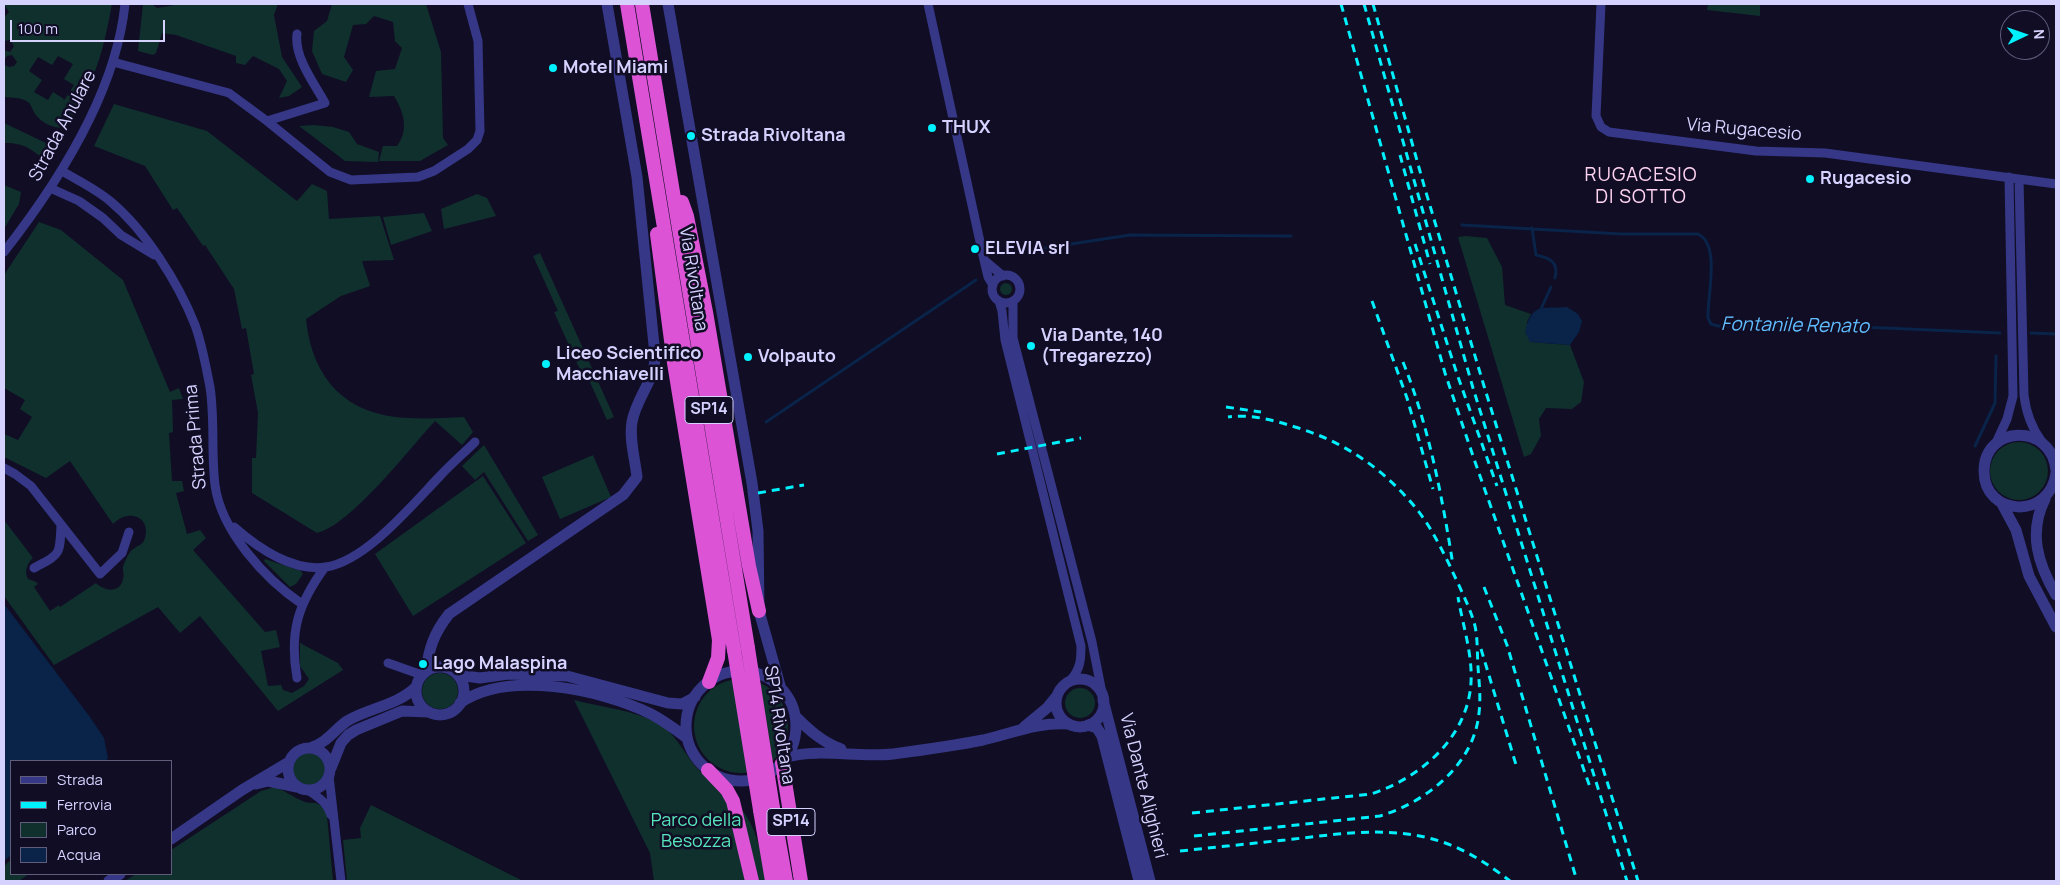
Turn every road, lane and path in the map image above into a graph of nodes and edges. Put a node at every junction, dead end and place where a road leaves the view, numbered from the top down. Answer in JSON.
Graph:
{"nodes":[{"id":1,"x":125,"y":4,"type":"edge"},
{"id":2,"x":468,"y":4,"type":"edge"},
{"id":3,"x":607,"y":4,"type":"edge"},
{"id":4,"x":622,"y":4,"type":"edge"},
{"id":5,"x":627,"y":4,"type":"edge"},
{"id":6,"x":642,"y":4,"type":"edge"},
{"id":7,"x":648,"y":4,"type":"edge"},
{"id":8,"x":668,"y":4,"type":"edge"},
{"id":9,"x":928,"y":4,"type":"edge"},
{"id":10,"x":1601,"y":4,"type":"edge"},
{"id":11,"x":297,"y":34,"type":"dead end"},
{"id":12,"x":635,"y":48,"type":"junction"},
{"id":13,"x":113,"y":62,"type":"junction"},
{"id":14,"x":267,"y":121,"type":"junction"},
{"id":15,"x":662,"y":127,"type":"junction"},
{"id":16,"x":651,"y":146,"type":"junction"},
{"id":17,"x":62,"y":171,"type":"junction"},
{"id":18,"x":670,"y":173,"type":"junction"},
{"id":19,"x":2008,"y":177,"type":"junction"},
{"id":20,"x":2019,"y":179,"type":"junction"},
{"id":21,"x":2056,"y":184,"type":"edge"},
{"id":22,"x":50,"y":188,"type":"junction"},
{"id":23,"x":4,"y":252,"type":"edge"},
{"id":24,"x":158,"y":258,"type":"junction"},
{"id":25,"x":984,"y":260,"type":"junction"},
{"id":26,"x":1003,"y":276,"type":"junction"},
{"id":27,"x":993,"y":285,"type":"junction"},
{"id":28,"x":999,"y":301,"type":"junction"},
{"id":29,"x":1013,"y":301,"type":"junction"},
{"id":30,"x":1033,"y":433,"type":"junction"},
{"id":31,"x":475,"y":442,"type":"dead end"},
{"id":32,"x":2042,"y":442,"type":"junction"},
{"id":33,"x":1995,"y":445,"type":"junction"},
{"id":34,"x":2054,"y":456,"type":"edge"},
{"id":35,"x":4,"y":468,"type":"edge"},
{"id":36,"x":2056,"y":478,"type":"edge"},
{"id":37,"x":2047,"y":495,"type":"junction"},
{"id":38,"x":2002,"y":502,"type":"junction"},
{"id":39,"x":224,"y":516,"type":"junction"},
{"id":40,"x":1060,"y":520,"type":"junction"},
{"id":41,"x":1051,"y":522,"type":"junction"},
{"id":42,"x":61,"y":526,"type":"junction"},
{"id":43,"x":129,"y":532,"type":"dead end"},
{"id":44,"x":325,"y":567,"type":"junction"},
{"id":45,"x":34,"y":568,"type":"dead end"},
{"id":46,"x":2056,"y":596,"type":"edge"},
{"id":47,"x":302,"y":604,"type":"junction"},
{"id":48,"x":758,"y":611,"type":"junction"},
{"id":49,"x":1084,"y":611,"type":"junction"},
{"id":50,"x":1074,"y":614,"type":"junction"},
{"id":51,"x":2056,"y":627,"type":"edge"},
{"id":52,"x":741,"y":649,"type":"junction"},
{"id":53,"x":458,"y":675,"type":"junction"},
{"id":54,"x":297,"y":678,"type":"dead end"},
{"id":55,"x":420,"y":679,"type":"junction"},
{"id":56,"x":1070,"y":681,"type":"junction"},
{"id":57,"x":709,"y":682,"type":"junction"},
{"id":58,"x":781,"y":689,"type":"junction"},
{"id":59,"x":1102,"y":696,"type":"junction"},
{"id":60,"x":695,"y":697,"type":"junction"},
{"id":61,"x":1056,"y":697,"type":"junction"},
{"id":62,"x":460,"y":704,"type":"junction"},
{"id":63,"x":429,"y":712,"type":"junction"},
{"id":64,"x":794,"y":716,"type":"junction"},
{"id":65,"x":1069,"y":724,"type":"junction"},
{"id":66,"x":1088,"y":725,"type":"junction"},
{"id":67,"x":1022,"y":728,"type":"junction"},
{"id":68,"x":687,"y":738,"type":"junction"},
{"id":69,"x":310,"y":748,"type":"junction"},
{"id":70,"x":855,"y":754,"type":"junction"},
{"id":71,"x":784,"y":760,"type":"junction"},
{"id":72,"x":289,"y":762,"type":"junction"},
{"id":73,"x":708,"y":770,"type":"junction"},
{"id":74,"x":330,"y":772,"type":"junction"},
{"id":75,"x":303,"y":788,"type":"junction"},
{"id":76,"x":242,"y":790,"type":"junction"},
{"id":77,"x":767,"y":809,"type":"junction"},
{"id":78,"x":336,"y":830,"type":"junction"},
{"id":79,"x":172,"y":837,"type":"edge"},
{"id":80,"x":341,"y":881,"type":"edge"},
{"id":81,"x":752,"y":881,"type":"edge"},
{"id":82,"x":772,"y":881,"type":"edge"},
{"id":83,"x":786,"y":881,"type":"edge"},
{"id":84,"x":801,"y":881,"type":"edge"},
{"id":85,"x":1139,"y":881,"type":"edge"},
{"id":86,"x":1150,"y":881,"type":"edge"}],
"edges":[{"from":1,"to":13,"type":"street","name":"Strada Anulare"},
{"from":2,"to":14,"type":"street"},
{"from":3,"to":55,"type":"street"},
{"from":4,"to":12,"type":"highway","number":"SP14"},
{"from":5,"to":12,"type":"highway","name":"Via Rivoltana","number":"SP14"},
{"from":6,"to":15,"type":"highway","name":"Via Rivoltana","number":"SP14"},
{"from":7,"to":15,"type":"highway","number":"SP14"},
{"from":8,"to":48,"type":"street"},
{"from":9,"to":25,"type":"street"},
{"from":10,"to":19,"type":"street","name":"Via Rugacesio"},
{"from":11,"to":14,"type":"street"},
{"from":12,"to":16,"type":"highway","name":"Via Rivoltana","number":"SP14"},
{"from":13,"to":14,"type":"street"},
{"from":13,"to":17,"type":"street","name":"Strada Anulare"},
{"from":15,"to":18,"type":"highway","name":"Via Rivoltana","number":"SP14"},
{"from":16,"to":52,"type":"highway","name":"Via Rivoltana","number":"SP14"},
{"from":16,"to":57,"type":"highway","number":"SP14"},
{"from":17,"to":22,"type":"street","name":"Strada Anulare"},
{"from":17,"to":24,"type":"street","name":"Strada Prima"},
{"from":18,"to":48,"type":"highway","number":"SP14"},
{"from":18,"to":52,"type":"highway","name":"Via Rivoltana","number":"SP14"},
{"from":19,"to":20,"type":"street","name":"Via Rugacesio"},
{"from":19,"to":33,"type":"street"},
{"from":20,"to":21,"type":"street","name":"Via Rugacesio"},
{"from":20,"to":32,"type":"street"},
{"from":22,"to":23,"type":"street","name":"Strada Anulare"},
{"from":22,"to":24,"type":"street"},
{"from":24,"to":39,"type":"street","name":"Strada Prima"},
{"from":25,"to":26,"type":"street"},
{"from":25,"to":27,"type":"street"},
{"from":26,"to":27,"type":"street"},
{"from":26,"to":29,"type":"street"},
{"from":27,"to":28,"type":"street"},
{"from":28,"to":29,"type":"street"},
{"from":28,"to":30,"type":"street","name":"Via Dante Alighieri"},
{"from":29,"to":30,"type":"street","name":"Via Dante Alighieri"},
{"from":30,"to":40,"type":"street","name":"Via Dante Alighieri"},
{"from":30,"to":41,"type":"street","name":"Via Dante Alighieri"},
{"from":31,"to":44,"type":"street","name":"Strada Prima"},
{"from":32,"to":33,"type":"street"},
{"from":32,"to":34,"type":"street"},
{"from":33,"to":38,"type":"street"},
{"from":34,"to":36,"type":"street"},
{"from":35,"to":42,"type":"street"},
{"from":36,"to":37,"type":"street"},
{"from":37,"to":38,"type":"street"},
{"from":37,"to":46,"type":"street"},
{"from":38,"to":51,"type":"street"},
{"from":39,"to":44,"type":"street","name":"Strada Prima"},
{"from":39,"to":47,"type":"street","name":"Strada Prima"},
{"from":40,"to":41,"type":"street"},
{"from":40,"to":49,"type":"street","name":"Via Dante Alighieri"},
{"from":41,"to":50,"type":"street","name":"Via Dante Alighieri"},
{"from":42,"to":43,"type":"street"},
{"from":42,"to":45,"type":"street"},
{"from":44,"to":47,"type":"street"},
{"from":47,"to":54,"type":"street"},
{"from":48,"to":58,"type":"street","number":"SP14"},
{"from":49,"to":50,"type":"street"},
{"from":49,"to":59,"type":"street","name":"Via Dante Alighieri"},
{"from":50,"to":56,"type":"street","name":"Via Dante Alighieri"},
{"from":52,"to":77,"type":"highway","name":"SP14 Rivoltana","number":"SP14","bridge":true},
{"from":53,"to":55,"type":"street"},
{"from":53,"to":60,"type":"street"},
{"from":53,"to":62,"type":"street"},
{"from":55,"to":63,"type":"street"},
{"from":55,"to":69,"type":"street"},
{"from":56,"to":59,"type":"street"},
{"from":56,"to":61,"type":"street"},
{"from":57,"to":58,"type":"street"},
{"from":57,"to":60,"type":"street"},
{"from":58,"to":64,"type":"street"},
{"from":59,"to":66,"type":"street"},
{"from":59,"to":86,"type":"street","name":"Via Dante Alighieri"},
{"from":60,"to":68,"type":"street"},
{"from":61,"to":65,"type":"street"},
{"from":61,"to":67,"type":"street"},
{"from":62,"to":63,"type":"street"},
{"from":62,"to":68,"type":"street"},
{"from":63,"to":74,"type":"street"},
{"from":64,"to":70,"type":"street"},
{"from":64,"to":71,"type":"street"},
{"from":65,"to":66,"type":"street"},
{"from":65,"to":67,"type":"street"},
{"from":66,"to":85,"type":"street","name":"Via Dante Alighieri"},
{"from":67,"to":70,"type":"street"},
{"from":68,"to":73,"type":"street"},
{"from":69,"to":72,"type":"street"},
{"from":69,"to":74,"type":"street"},
{"from":70,"to":71,"type":"street"},
{"from":71,"to":73,"type":"street"},
{"from":71,"to":84,"type":"highway","number":"SP14"},
{"from":72,"to":75,"type":"street"},
{"from":72,"to":76,"type":"street"},
{"from":73,"to":81,"type":"highway","number":"SP14"},
{"from":74,"to":75,"type":"street"},
{"from":74,"to":78,"type":"street"},
{"from":75,"to":76,"type":"street"},
{"from":75,"to":78,"type":"street"},
{"from":76,"to":79,"type":"street"},
{"from":77,"to":82,"type":"highway","number":"SP14"},
{"from":77,"to":83,"type":"highway","number":"SP14"},
{"from":78,"to":80,"type":"street"}]}
